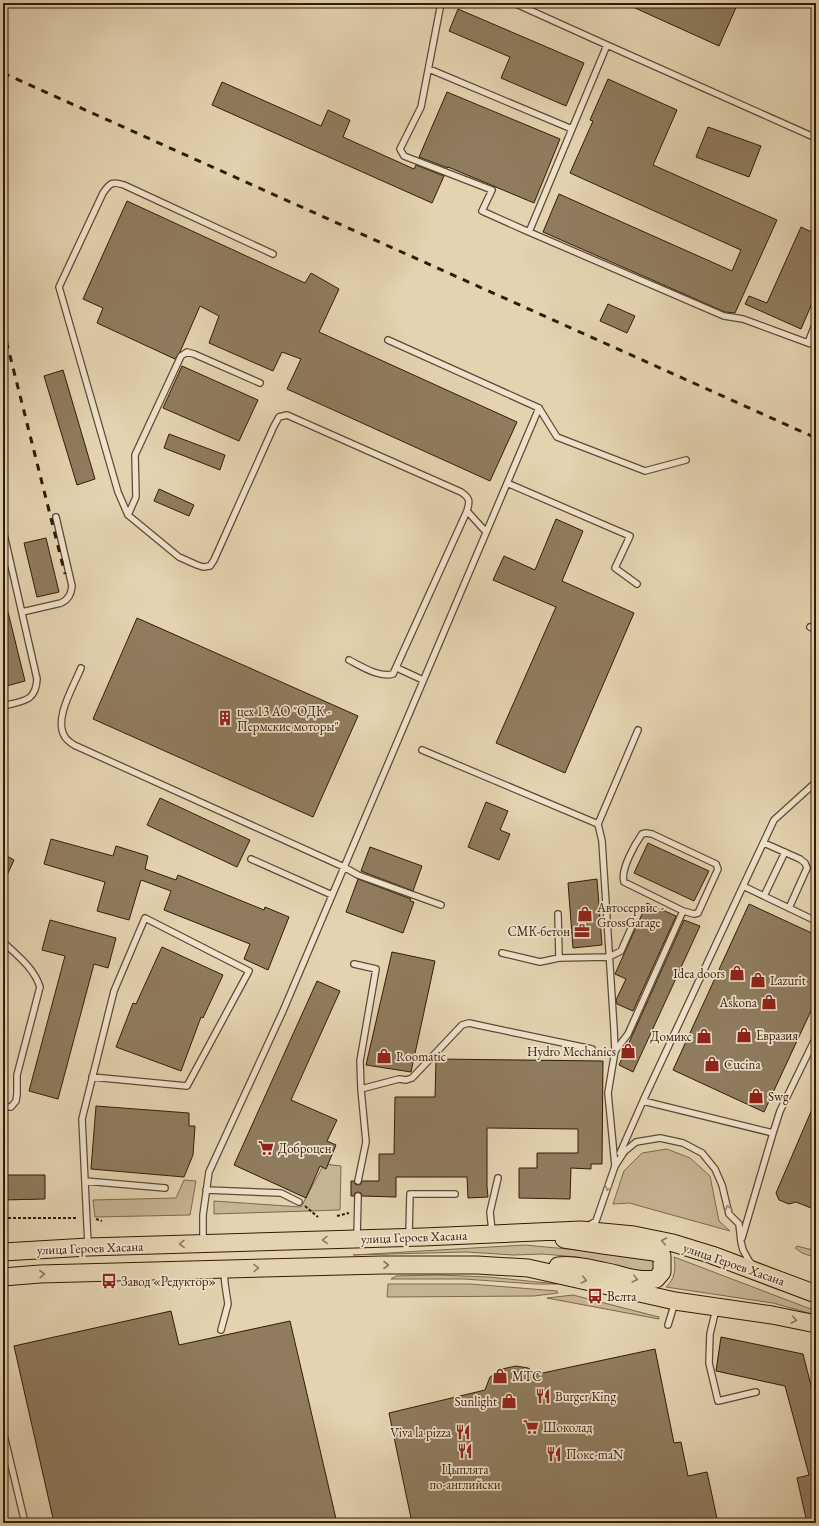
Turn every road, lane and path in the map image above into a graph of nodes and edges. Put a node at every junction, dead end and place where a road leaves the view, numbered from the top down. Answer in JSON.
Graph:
{"nodes":[{"id":1,"x":441,"y":3,"type":"edge"},
{"id":2,"x":514,"y":3,"type":"edge"},
{"id":3,"x":607,"y":45,"type":"junction"},
{"id":4,"x":429,"y":69,"type":"junction"},
{"id":5,"x":572,"y":129,"type":"junction"},
{"id":6,"x":816,"y":138,"type":"edge"},
{"id":7,"x":529,"y":232,"type":"junction"},
{"id":8,"x":273,"y":254,"type":"dead end"},
{"id":9,"x":816,"y":322,"type":"edge"},
{"id":10,"x":388,"y":340,"type":"dead end"},
{"id":11,"x":808,"y":343,"type":"junction"},
{"id":12,"x":816,"y":345,"type":"edge"},
{"id":13,"x":260,"y":384,"type":"dead end"},
{"id":14,"x":539,"y":408,"type":"junction"},
{"id":15,"x":686,"y":460,"type":"dead end"},
{"id":16,"x":507,"y":483,"type":"junction"},
{"id":17,"x":467,"y":511,"type":"junction"},
{"id":18,"x":128,"y":515,"type":"junction"},
{"id":19,"x":56,"y":517,"type":"dead end"},
{"id":20,"x":3,"y":530,"type":"edge"},
{"id":21,"x":486,"y":532,"type":"junction"},
{"id":22,"x":637,"y":584,"type":"dead end"},
{"id":23,"x":22,"y":612,"type":"junction"},
{"id":24,"x":810,"y":627,"type":"dead end"},
{"id":25,"x":816,"y":630,"type":"edge"},
{"id":26,"x":349,"y":660,"type":"dead end"},
{"id":27,"x":81,"y":668,"type":"dead end"},
{"id":28,"x":397,"y":668,"type":"junction"},
{"id":29,"x":423,"y":680,"type":"junction"},
{"id":30,"x":3,"y":706,"type":"edge"},
{"id":31,"x":638,"y":730,"type":"dead end"},
{"id":32,"x":422,"y":750,"type":"dead end"},
{"id":33,"x":816,"y":782,"type":"edge"},
{"id":34,"x":598,"y":824,"type":"junction"},
{"id":35,"x":764,"y":842,"type":"junction"},
{"id":36,"x":785,"y":852,"type":"junction"},
{"id":37,"x":251,"y":859,"type":"dead end"},
{"id":38,"x":344,"y":867,"type":"junction"},
{"id":39,"x":743,"y":886,"type":"junction"},
{"id":40,"x":332,"y":895,"type":"junction"},
{"id":41,"x":764,"y":896,"type":"junction"},
{"id":42,"x":441,"y":905,"type":"dead end"},
{"id":43,"x":789,"y":908,"type":"junction"},
{"id":44,"x":684,"y":911,"type":"junction"},
{"id":45,"x":558,"y":914,"type":"dead end"},
{"id":46,"x":816,"y":921,"type":"edge"},
{"id":47,"x":632,"y":926,"type":"dead end"},
{"id":48,"x":3,"y":942,"type":"edge"},
{"id":49,"x":502,"y":953,"type":"dead end"},
{"id":50,"x":610,"y":956,"type":"junction"},
{"id":51,"x":560,"y":958,"type":"junction"},
{"id":52,"x":354,"y":964,"type":"dead end"},
{"id":53,"x":816,"y":1037,"type":"edge"},
{"id":54,"x":592,"y":1049,"type":"dead end"},
{"id":55,"x":615,"y":1051,"type":"junction"},
{"id":56,"x":92,"y":1077,"type":"junction"},
{"id":57,"x":361,"y":1089,"type":"junction"},
{"id":58,"x":643,"y":1101,"type":"junction"},
{"id":59,"x":3,"y":1107,"type":"edge"},
{"id":60,"x":773,"y":1134,"type":"junction"},
{"id":61,"x":615,"y":1166,"type":"junction"},
{"id":62,"x":498,"y":1178,"type":"dead end"},
{"id":63,"x":358,"y":1181,"type":"dead end"},
{"id":64,"x":85,"y":1182,"type":"junction"},
{"id":65,"x":165,"y":1188,"type":"dead end"},
{"id":66,"x":206,"y":1190,"type":"junction"},
{"id":67,"x":455,"y":1194,"type":"dead end"},
{"id":68,"x":358,"y":1196,"type":"dead end"},
{"id":69,"x":299,"y":1202,"type":"joint"},
{"id":70,"x":318,"y":1217,"type":"dead end"},
{"id":71,"x":3,"y":1218,"type":"edge"},
{"id":72,"x":82,"y":1218,"type":"dead end"},
{"id":73,"x":580,"y":1230,"type":"junction"},
{"id":74,"x":535,"y":1232,"type":"junction"},
{"id":75,"x":492,"y":1233,"type":"junction"},
{"id":76,"x":409,"y":1238,"type":"junction"},
{"id":77,"x":357,"y":1239,"type":"junction"},
{"id":78,"x":740,"y":1242,"type":"junction"},
{"id":79,"x":202,"y":1243,"type":"junction"},
{"id":80,"x":88,"y":1247,"type":"junction"},
{"id":81,"x":3,"y":1252,"type":"edge"},
{"id":82,"x":528,"y":1268,"type":"junction"},
{"id":83,"x":224,"y":1269,"type":"junction"},
{"id":84,"x":768,"y":1275,"type":"junction"},
{"id":85,"x":3,"y":1276,"type":"edge"},
{"id":86,"x":816,"y":1294,"type":"edge"},
{"id":87,"x":675,"y":1301,"type":"junction"},
{"id":88,"x":717,"y":1307,"type":"junction"},
{"id":89,"x":816,"y":1324,"type":"edge"},
{"id":90,"x":668,"y":1325,"type":"dead end"},
{"id":91,"x":221,"y":1330,"type":"dead end"},
{"id":92,"x":756,"y":1392,"type":"dead end"},
{"id":93,"x":3,"y":1431,"type":"edge"},
{"id":94,"x":25,"y":1523,"type":"edge"}],
"edges":[{"from":1,"to":4,"type":"lane"},
{"from":2,"to":3,"type":"lane"},
{"from":3,"to":5,"type":"lane"},
{"from":3,"to":6,"type":"lane"},
{"from":4,"to":5,"type":"lane"},
{"from":4,"to":7,"type":"lane"},
{"from":5,"to":7,"type":"lane"},
{"from":7,"to":11,"type":"lane"},
{"from":8,"to":18,"type":"lane"},
{"from":9,"to":11,"type":"lane"},
{"from":10,"to":14,"type":"lane"},
{"from":11,"to":12,"type":"lane"},
{"from":13,"to":18,"type":"lane"},
{"from":14,"to":15,"type":"lane"},
{"from":14,"to":16,"type":"lane"},
{"from":16,"to":21,"type":"lane"},
{"from":16,"to":22,"type":"lane"},
{"from":17,"to":18,"type":"lane"},
{"from":17,"to":21,"type":"lane"},
{"from":17,"to":28,"type":"lane"},
{"from":19,"to":23,"type":"lane"},
{"from":20,"to":23,"type":"lane"},
{"from":21,"to":29,"type":"lane"},
{"from":23,"to":30,"type":"lane"},
{"from":24,"to":25,"type":"lane"},
{"from":26,"to":28,"type":"lane"},
{"from":27,"to":38,"type":"lane"},
{"from":28,"to":29,"type":"lane"},
{"from":29,"to":38,"type":"lane"},
{"from":31,"to":34,"type":"lane"},
{"from":32,"to":34,"type":"lane"},
{"from":33,"to":35,"type":"lane"},
{"from":34,"to":50,"type":"lane"},
{"from":35,"to":36,"type":"lane"},
{"from":35,"to":39,"type":"lane"},
{"from":36,"to":41,"type":"lane"},
{"from":36,"to":43,"type":"lane"},
{"from":37,"to":40,"type":"lane"},
{"from":38,"to":40,"type":"lane"},
{"from":38,"to":42,"type":"lane"},
{"from":39,"to":41,"type":"lane"},
{"from":39,"to":58,"type":"lane"},
{"from":40,"to":66,"type":"lane"},
{"from":41,"to":43,"type":"lane"},
{"from":43,"to":46,"type":"lane"},
{"from":44,"to":44,"type":"lane"},
{"from":44,"to":55,"type":"lane"},
{"from":45,"to":51,"type":"lane"},
{"from":47,"to":50,"type":"lane"},
{"from":48,"to":59,"type":"lane"},
{"from":49,"to":51,"type":"lane"},
{"from":50,"to":51,"type":"lane"},
{"from":50,"to":55,"type":"lane"},
{"from":52,"to":57,"type":"lane"},
{"from":53,"to":60,"type":"lane"},
{"from":54,"to":57,"type":"lane"},
{"from":55,"to":61,"type":"lane"},
{"from":56,"to":56,"type":"lane"},
{"from":56,"to":64,"type":"lane"},
{"from":57,"to":63,"type":"lane"},
{"from":58,"to":60,"type":"lane"},
{"from":58,"to":61,"type":"lane"},
{"from":60,"to":78,"type":"lane"},
{"from":61,"to":73,"type":"lane","one_way":true},
{"from":78,"to":61,"type":"lane","one_way":true},
{"from":62,"to":75,"type":"lane"},
{"from":64,"to":65,"type":"lane"},
{"from":64,"to":80,"type":"lane"},
{"from":66,"to":69,"type":"lane"},
{"from":66,"to":79,"type":"lane"},
{"from":67,"to":76,"type":"lane"},
{"from":68,"to":77,"type":"lane"},
{"from":69,"to":70,"type":"path"},
{"from":71,"to":72,"type":"path"},
{"from":73,"to":74,"type":"main road","name":"улица Героев Хасана"},
{"from":84,"to":73,"type":"main road","name":"улица Героев Хасана","one_way":true},
{"from":74,"to":75,"type":"main road","name":"улица Героев Хасана"},
{"from":82,"to":74,"type":"main road","one_way":true},
{"from":75,"to":76,"type":"main road","name":"улица Героев Хасана"},
{"from":76,"to":77,"type":"main road","name":"улица Героев Хасана"},
{"from":77,"to":79,"type":"main road","name":"улица Героев Хасана","one_way":true},
{"from":78,"to":84,"type":"lane"},
{"from":79,"to":80,"type":"main road","name":"улица Героев Хасана","one_way":true},
{"from":80,"to":81,"type":"main road","name":"улица Героев Хасана"},
{"from":83,"to":82,"type":"main road","name":"улица Героев Хасана","one_way":true},
{"from":82,"to":87,"type":"main road","name":"улица Героев Хасана","one_way":true},
{"from":85,"to":83,"type":"main road","name":"улица Героев Хасана","one_way":true},
{"from":83,"to":91,"type":"lane"},
{"from":84,"to":86,"type":"main road","name":"улица Героев Хасана"},
{"from":87,"to":88,"type":"main road","name":"улица Героев Хасана"},
{"from":87,"to":90,"type":"lane"},
{"from":88,"to":89,"type":"main road","name":"улица Героев Хасана","one_way":true},
{"from":88,"to":92,"type":"lane"},
{"from":93,"to":94,"type":"lane"}]}
